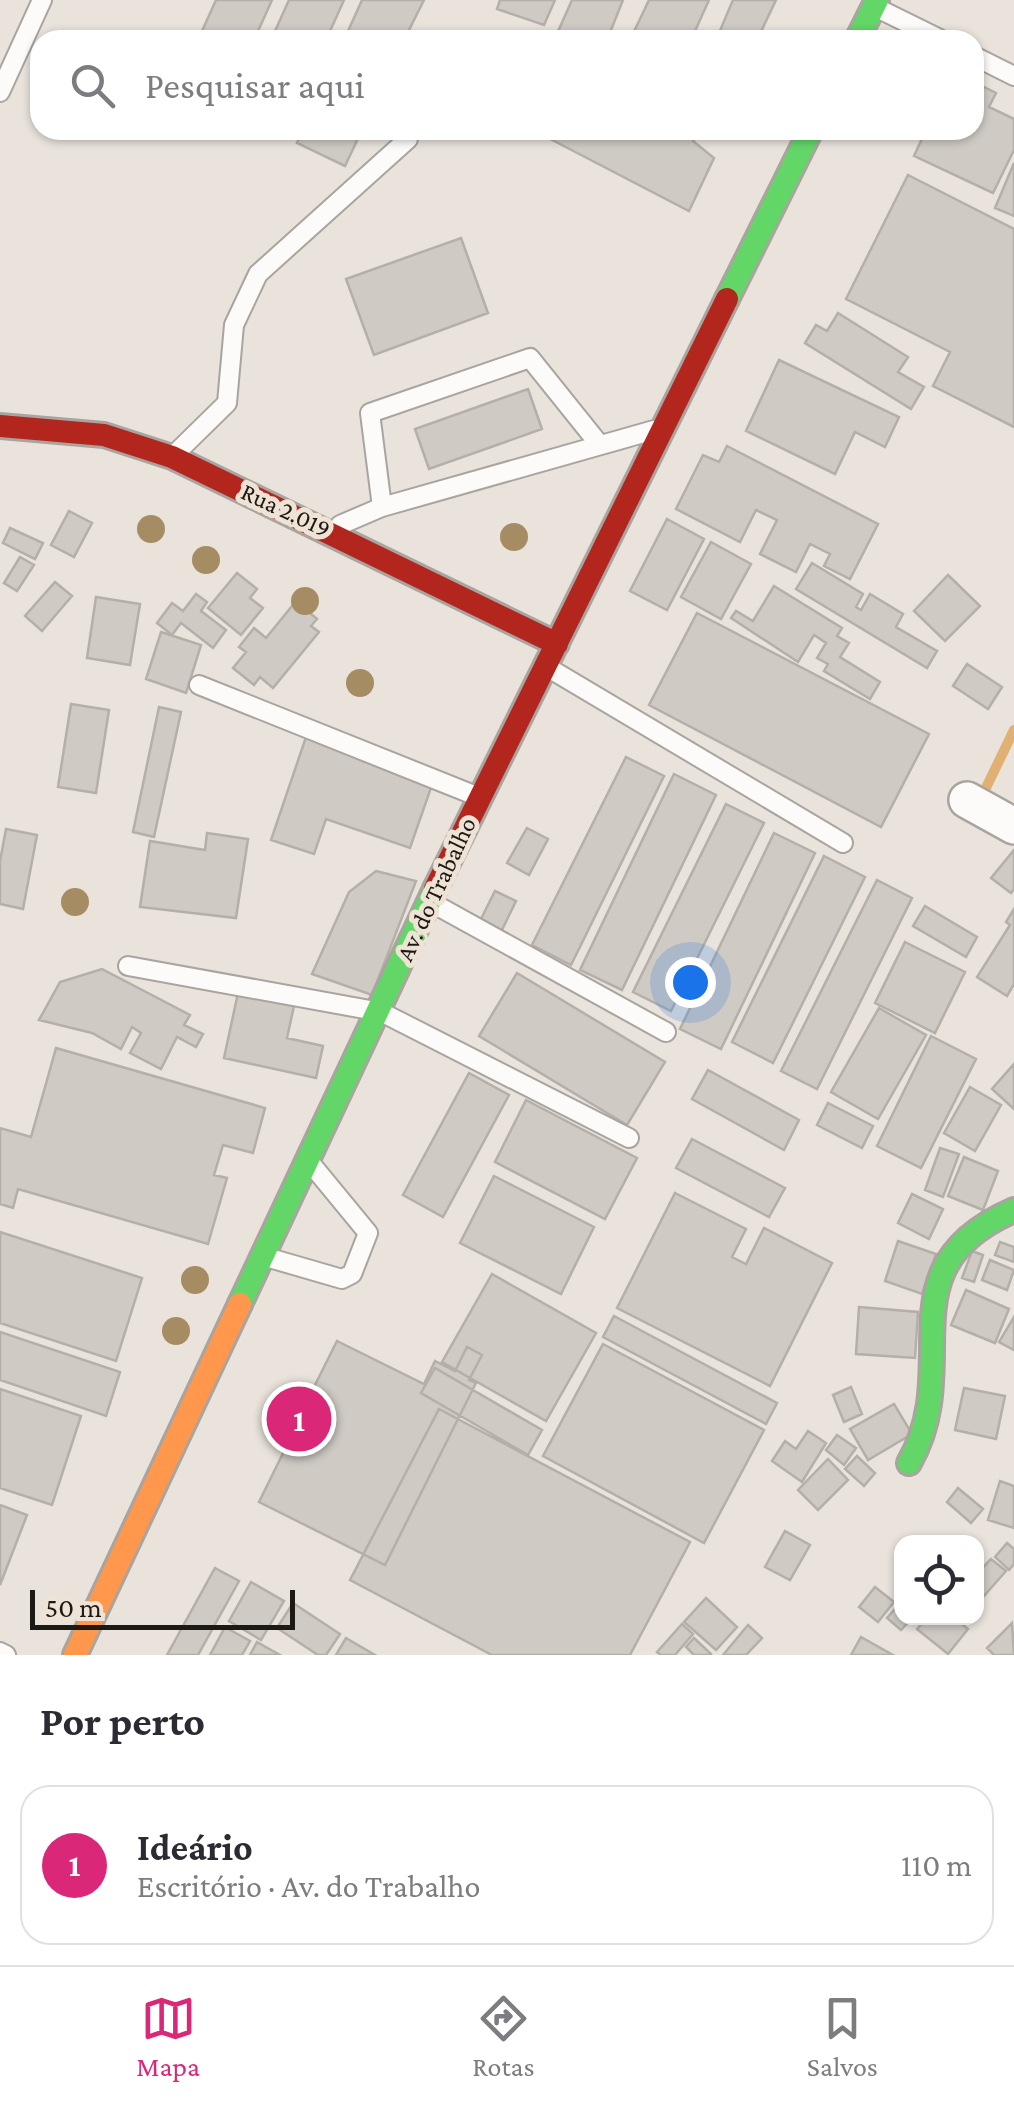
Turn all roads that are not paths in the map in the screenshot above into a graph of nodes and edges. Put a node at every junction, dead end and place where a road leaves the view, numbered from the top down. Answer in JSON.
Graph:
{"nodes":[{"id":1,"x":42,"y":0,"type":"edge"},
{"id":2,"x":875,"y":3,"type":"edge"},
{"id":3,"x":862,"y":30,"type":"edge"},
{"id":4,"x":924,"y":30,"type":"edge"},
{"id":5,"x":984,"y":61,"type":"edge"},
{"id":6,"x":1014,"y":76,"type":"edge"},
{"id":7,"x":0,"y":92,"type":"edge"},
{"id":8,"x":407,"y":140,"type":"edge"},
{"id":9,"x":806,"y":140,"type":"edge"},
{"id":10,"x":0,"y":426,"type":"edge"},
{"id":11,"x":660,"y":429,"type":"junction"},
{"id":12,"x":598,"y":444,"type":"junction"},
{"id":13,"x":172,"y":457,"type":"junction"},
{"id":14,"x":382,"y":507,"type":"junction"},
{"id":15,"x":330,"y":530,"type":"junction"},
{"id":16,"x":556,"y":644,"type":"junction"},
{"id":17,"x":546,"y":666,"type":"junction"},
{"id":18,"x":198,"y":685,"type":"dead end"},
{"id":19,"x":479,"y":797,"type":"junction"},
{"id":20,"x":967,"y":800,"type":"dead end"},
{"id":21,"x":1014,"y":826,"type":"edge"},
{"id":22,"x":843,"y":842,"type":"dead end"},
{"id":23,"x":429,"y":901,"type":"junction"},
{"id":24,"x":128,"y":966,"type":"dead end"},
{"id":25,"x":381,"y":1012,"type":"junction"},
{"id":26,"x":666,"y":1032,"type":"dead end"},
{"id":27,"x":629,"y":1138,"type":"dead end"},
{"id":28,"x":308,"y":1161,"type":"junction"},
{"id":29,"x":1014,"y":1210,"type":"edge"},
{"id":30,"x":263,"y":1256,"type":"junction"},
{"id":31,"x":909,"y":1462,"type":"dead end"},
{"id":32,"x":88,"y":1650,"type":"edge"}],
"edges":[{"from":1,"to":7,"type":"lane"},
{"from":2,"to":3,"type":"main road"},
{"from":2,"to":4,"type":"lane"},
{"from":5,"to":6,"type":"lane"},
{"from":8,"to":13,"type":"lane"},
{"from":9,"to":11,"type":"main road","name":"Av. do Trabalho"},
{"from":10,"to":13,"type":"main road","name":"Rua 2.019"},
{"from":11,"to":12,"type":"lane"},
{"from":11,"to":16,"type":"main road","name":"Av. do Trabalho"},
{"from":12,"to":14,"type":"lane"},
{"from":12,"to":14,"type":"lane"},
{"from":13,"to":15,"type":"main road","name":"Rua 2.019"},
{"from":14,"to":15,"type":"lane"},
{"from":15,"to":16,"type":"main road","name":"Rua 2.019"},
{"from":16,"to":17,"type":"main road","name":"Av. do Trabalho"},
{"from":17,"to":19,"type":"main road","name":"Av. do Trabalho"},
{"from":17,"to":22,"type":"lane"},
{"from":18,"to":19,"type":"lane"},
{"from":19,"to":23,"type":"main road","name":"Av. do Trabalho"},
{"from":20,"to":21,"type":"street"},
{"from":23,"to":25,"type":"main road","name":"Av. do Trabalho"},
{"from":23,"to":26,"type":"lane"},
{"from":24,"to":25,"type":"lane"},
{"from":25,"to":27,"type":"lane"},
{"from":25,"to":28,"type":"main road","name":"Av. do Trabalho"},
{"from":28,"to":30,"type":"main road","name":"Av. do Trabalho"},
{"from":28,"to":30,"type":"lane"},
{"from":29,"to":31,"type":"main road"},
{"from":30,"to":32,"type":"main road","name":"Av. do Trabalho"}]}
